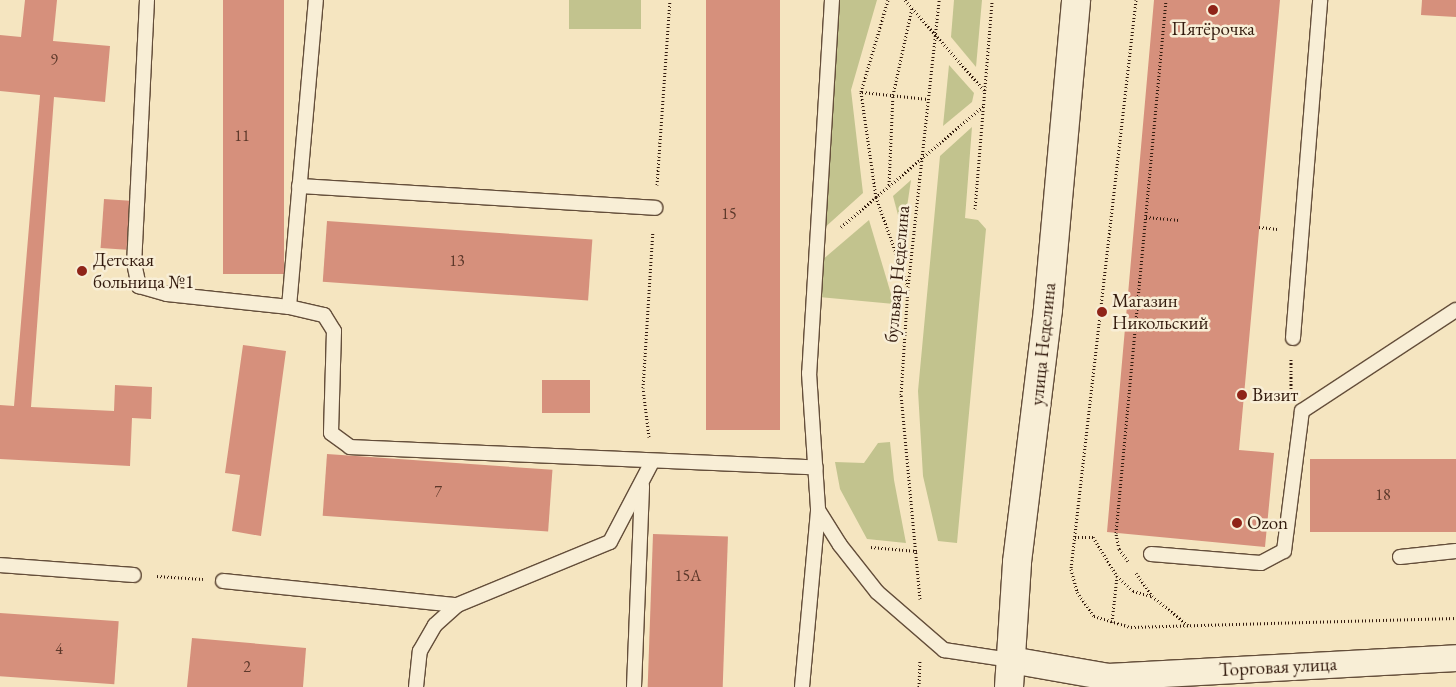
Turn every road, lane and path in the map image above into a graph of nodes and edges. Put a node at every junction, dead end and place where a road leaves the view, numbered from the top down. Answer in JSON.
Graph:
{"nodes":[{"id":1,"x":147,"y":0,"type":"edge"},
{"id":2,"x":316,"y":0,"type":"edge"},
{"id":3,"x":832,"y":0,"type":"edge"},
{"id":4,"x":888,"y":0,"type":"edge"},
{"id":5,"x":905,"y":0,"type":"edge"},
{"id":6,"x":939,"y":0,"type":"edge"},
{"id":7,"x":992,"y":0,"type":"edge"},
{"id":8,"x":1076,"y":0,"type":"edge"},
{"id":9,"x":1136,"y":0,"type":"edge"},
{"id":10,"x":1166,"y":0,"type":"edge"},
{"id":11,"x":1320,"y":0,"type":"edge"},
{"id":12,"x":912,"y":8,"type":"junction"},
{"id":13,"x":936,"y":35,"type":"junction"},
{"id":14,"x":984,"y":90,"type":"junction"},
{"id":15,"x":862,"y":92,"type":"junction"},
{"id":16,"x":893,"y":95,"type":"junction"},
{"id":17,"x":928,"y":99,"type":"junction"},
{"id":18,"x":983,"y":106,"type":"junction"},
{"id":19,"x":923,"y":157,"type":"junction"},
{"id":20,"x":299,"y":186,"type":"junction"},
{"id":21,"x":889,"y":186,"type":"junction"},
{"id":22,"x":876,"y":197,"type":"junction"},
{"id":23,"x":655,"y":208,"type":"dead end"},
{"id":24,"x":975,"y":209,"type":"dead end"},
{"id":25,"x":1146,"y":217,"type":"junction"},
{"id":26,"x":1180,"y":220,"type":"dead end"},
{"id":27,"x":817,"y":247,"type":"junction"},
{"id":28,"x":908,"y":287,"type":"junction"},
{"id":29,"x":289,"y":307,"type":"junction"},
{"id":30,"x":1456,"y":310,"type":"edge"},
{"id":31,"x":1293,"y":338,"type":"joint"},
{"id":32,"x":1289,"y":388,"type":"dead end"},
{"id":33,"x":652,"y":462,"type":"junction"},
{"id":34,"x":816,"y":467,"type":"junction"},
{"id":35,"x":643,"y":480,"type":"junction"},
{"id":36,"x":818,"y":510,"type":"junction"},
{"id":37,"x":1075,"y":537,"type":"junction"},
{"id":38,"x":840,"y":545,"type":"junction"},
{"id":39,"x":1119,"y":549,"type":"dead end"},
{"id":40,"x":1456,"y":551,"type":"edge"},
{"id":41,"x":1151,"y":554,"type":"dead end"},
{"id":42,"x":1400,"y":557,"type":"dead end"},
{"id":43,"x":0,"y":565,"type":"edge"},
{"id":44,"x":134,"y":575,"type":"joint"},
{"id":45,"x":1117,"y":576,"type":"junction"},
{"id":46,"x":223,"y":581,"type":"joint"},
{"id":47,"x":457,"y":605,"type":"junction"},
{"id":48,"x":1456,"y":618,"type":"edge"},
{"id":49,"x":1112,"y":622,"type":"junction"},
{"id":50,"x":1189,"y":626,"type":"junction"},
{"id":51,"x":1456,"y":658,"type":"edge"},
{"id":52,"x":1011,"y":660,"type":"junction"},
{"id":53,"x":416,"y":687,"type":"edge"},
{"id":54,"x":634,"y":687,"type":"edge"},
{"id":55,"x":802,"y":687,"type":"edge"},
{"id":56,"x":1009,"y":687,"type":"edge"}],
"edges":[{"from":1,"to":29,"type":"lane"},
{"from":2,"to":20,"type":"lane"},
{"from":3,"to":27,"type":"lane"},
{"from":4,"to":15,"type":"path"},
{"from":5,"to":12,"type":"path"},
{"from":6,"to":13,"type":"path","name":"бульвар Неделина"},
{"from":7,"to":14,"type":"path"},
{"from":8,"to":52,"type":"main road","name":"улица Неделина"},
{"from":9,"to":37,"type":"path"},
{"from":10,"to":25,"type":"path"},
{"from":11,"to":31,"type":"lane"},
{"from":12,"to":13,"type":"path"},
{"from":12,"to":16,"type":"path"},
{"from":13,"to":14,"type":"path"},
{"from":13,"to":17,"type":"path","name":"бульвар Неделина"},
{"from":14,"to":18,"type":"path"},
{"from":15,"to":16,"type":"path"},
{"from":15,"to":22,"type":"path"},
{"from":16,"to":17,"type":"path"},
{"from":16,"to":21,"type":"path"},
{"from":17,"to":19,"type":"path","name":"бульвар Неделина"},
{"from":18,"to":19,"type":"path"},
{"from":18,"to":24,"type":"path"},
{"from":19,"to":21,"type":"path"},
{"from":19,"to":28,"type":"path","name":"бульвар Неделина"},
{"from":20,"to":23,"type":"lane"},
{"from":20,"to":29,"type":"lane"},
{"from":21,"to":22,"type":"path"},
{"from":22,"to":27,"type":"path"},
{"from":22,"to":28,"type":"path"},
{"from":25,"to":26,"type":"path"},
{"from":25,"to":39,"type":"path"},
{"from":27,"to":34,"type":"lane"},
{"from":28,"to":38,"type":"path","name":"бульвар Неделина"},
{"from":29,"to":33,"type":"lane"},
{"from":30,"to":41,"type":"lane"},
{"from":31,"to":32,"type":"path"},
{"from":33,"to":34,"type":"lane"},
{"from":33,"to":35,"type":"lane"},
{"from":34,"to":36,"type":"lane"},
{"from":35,"to":47,"type":"lane"},
{"from":35,"to":54,"type":"lane"},
{"from":36,"to":38,"type":"lane"},
{"from":36,"to":55,"type":"lane"},
{"from":37,"to":45,"type":"path"},
{"from":37,"to":49,"type":"path"},
{"from":38,"to":52,"type":"lane"},
{"from":40,"to":42,"type":"lane"},
{"from":43,"to":44,"type":"lane"},
{"from":44,"to":46,"type":"path"},
{"from":45,"to":49,"type":"path"},
{"from":45,"to":50,"type":"path"},
{"from":46,"to":47,"type":"lane"},
{"from":47,"to":53,"type":"lane"},
{"from":48,"to":50,"type":"path"},
{"from":49,"to":50,"type":"path"},
{"from":51,"to":52,"type":"street","name":"Торговая улица"},
{"from":52,"to":56,"type":"main road","name":"улица Неделина"}]}
